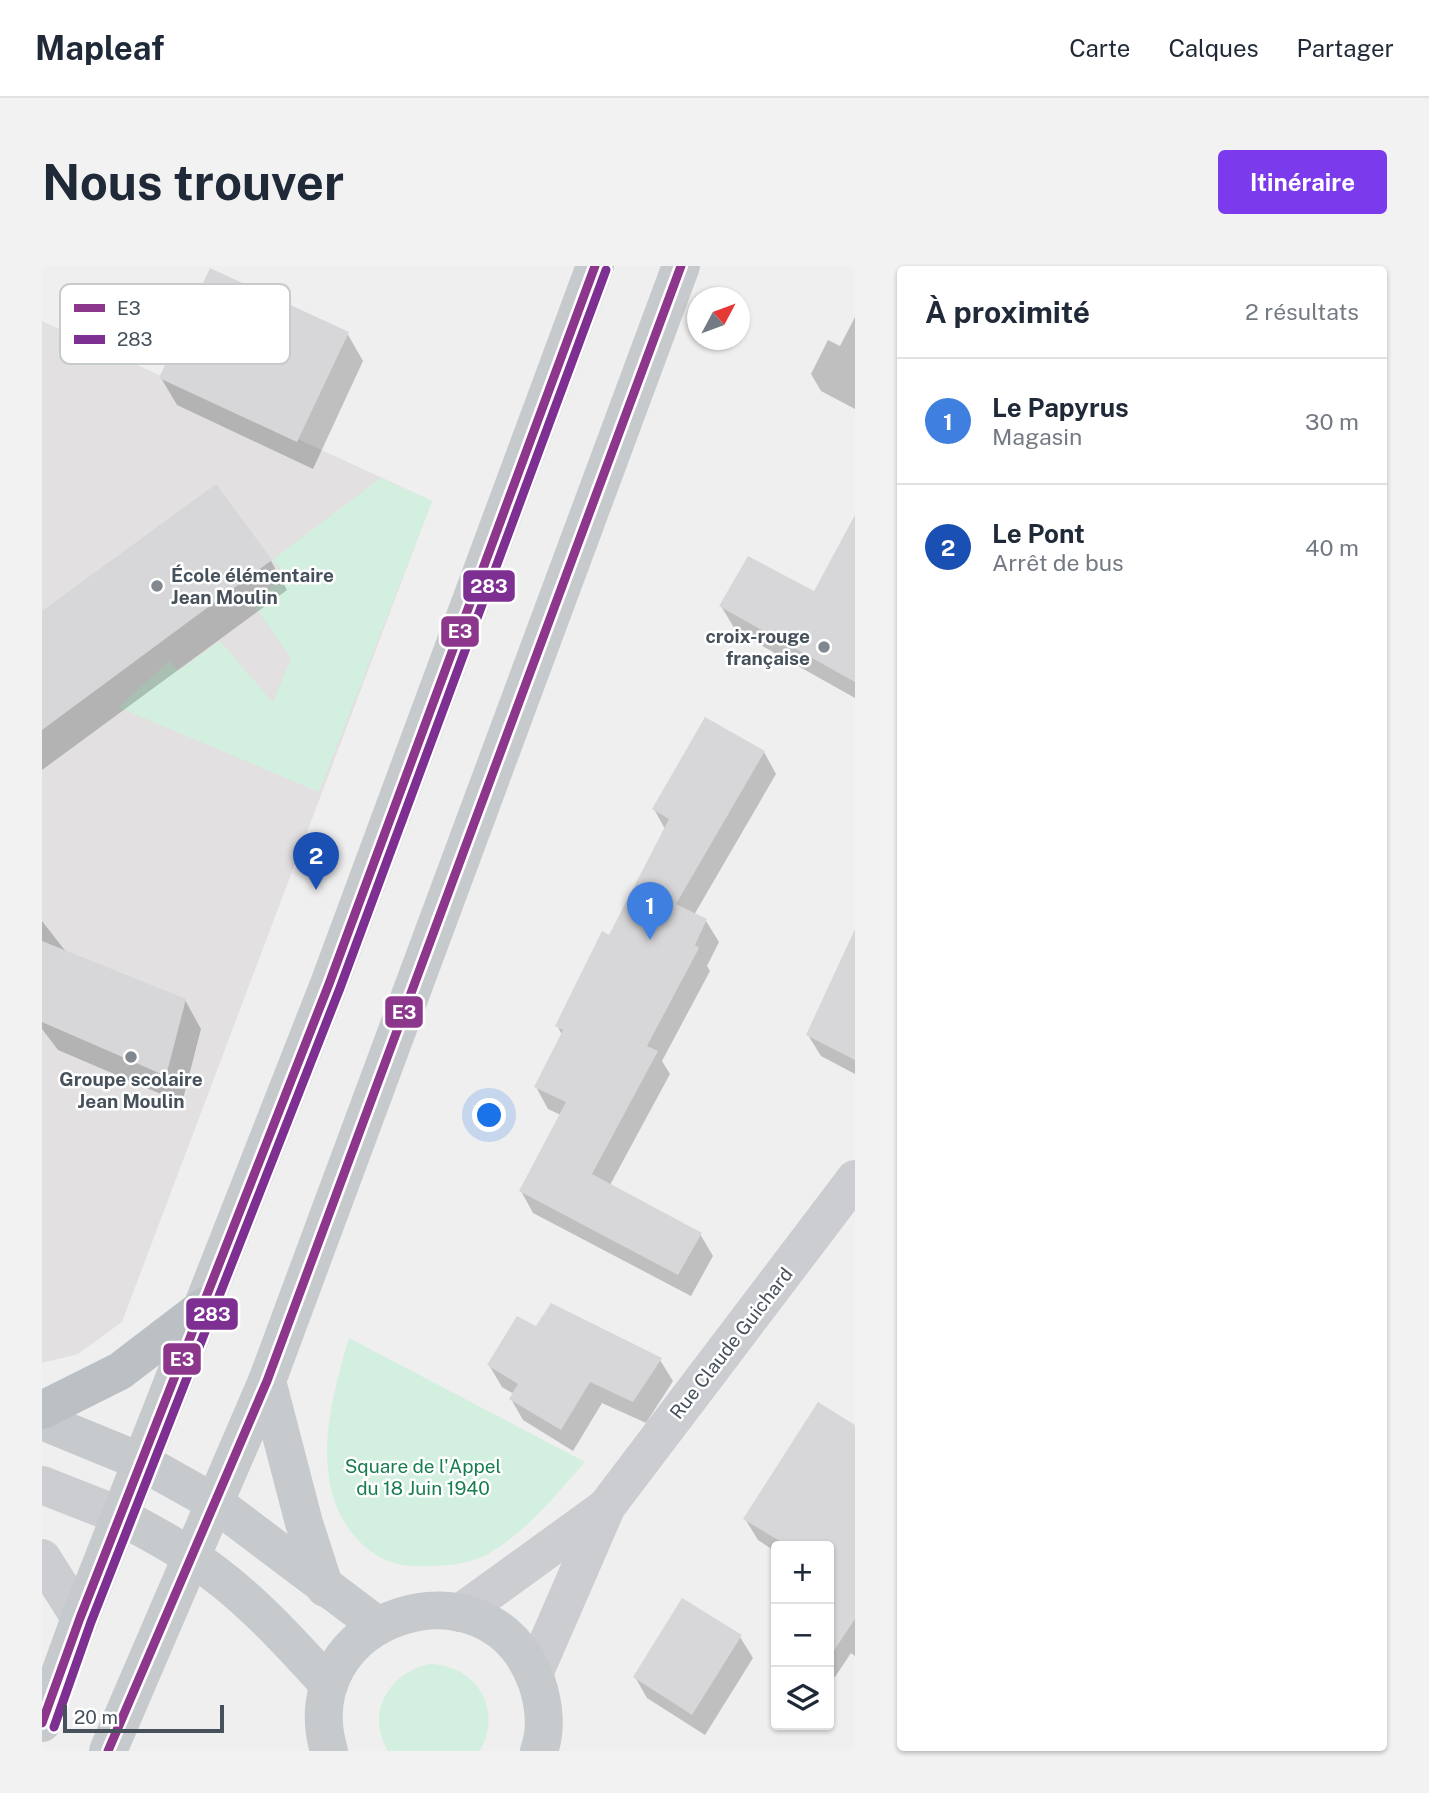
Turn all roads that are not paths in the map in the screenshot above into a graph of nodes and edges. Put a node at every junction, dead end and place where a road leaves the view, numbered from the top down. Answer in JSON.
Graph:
{"nodes":[{"id":1,"x":595,"y":266,"type":"edge"},
{"id":2,"x":681,"y":266,"type":"edge"},
{"id":3,"x":855,"y":1179,"type":"edge"},
{"id":4,"x":205,"y":1306,"type":"junction"},
{"id":5,"x":267,"y":1381,"type":"junction"},
{"id":6,"x":42,"y":1410,"type":"edge"},
{"id":7,"x":42,"y":1420,"type":"edge"},
{"id":8,"x":142,"y":1462,"type":"junction"},
{"id":9,"x":42,"y":1485,"type":"edge"},
{"id":10,"x":215,"y":1503,"type":"junction"},
{"id":11,"x":607,"y":1506,"type":"junction"},
{"id":12,"x":121,"y":1516,"type":"junction"},
{"id":13,"x":191,"y":1557,"type":"junction"},
{"id":14,"x":42,"y":1558,"type":"edge"},
{"id":15,"x":325,"y":1588,"type":"junction"},
{"id":16,"x":460,"y":1613,"type":"junction"},
{"id":17,"x":80,"y":1618,"type":"junction"},
{"id":18,"x":377,"y":1625,"type":"junction"},
{"id":19,"x":534,"y":1674,"type":"junction"},
{"id":20,"x":329,"y":1685,"type":"junction"},
{"id":21,"x":42,"y":1723,"type":"edge"},
{"id":22,"x":543,"y":1749,"type":"edge"},
{"id":23,"x":108,"y":1751,"type":"edge"},
{"id":24,"x":329,"y":1751,"type":"edge"}],
"edges":[{"from":1,"to":4,"type":"main road"},
{"from":2,"to":5,"type":"main road"},
{"from":3,"to":11,"type":"street","name":"Rue Claude Guichard"},
{"from":4,"to":6,"type":"highway"},
{"from":4,"to":8,"type":"main road"},
{"from":5,"to":10,"type":"main road"},
{"from":5,"to":15,"type":"main road"},
{"from":7,"to":8,"type":"main road"},
{"from":8,"to":10,"type":"main road"},
{"from":8,"to":12,"type":"main road"},
{"from":9,"to":12,"type":"street"},
{"from":10,"to":13,"type":"main road"},
{"from":10,"to":15,"type":"main road"},
{"from":11,"to":16,"type":"street","name":"Rue Claude Guichard"},
{"from":11,"to":19,"type":"street","name":"Rue Claude Guichard"},
{"from":12,"to":13,"type":"main road"},
{"from":12,"to":17,"type":"main road"},
{"from":13,"to":20,"type":"main road"},
{"from":13,"to":23,"type":"main road"},
{"from":14,"to":17,"type":"street"},
{"from":15,"to":18,"type":"main road"},
{"from":16,"to":18,"type":"main road"},
{"from":16,"to":19,"type":"main road"},
{"from":17,"to":21,"type":"main road"},
{"from":18,"to":20,"type":"main road"},
{"from":19,"to":22,"type":"main road"},
{"from":20,"to":24,"type":"main road"}]}
